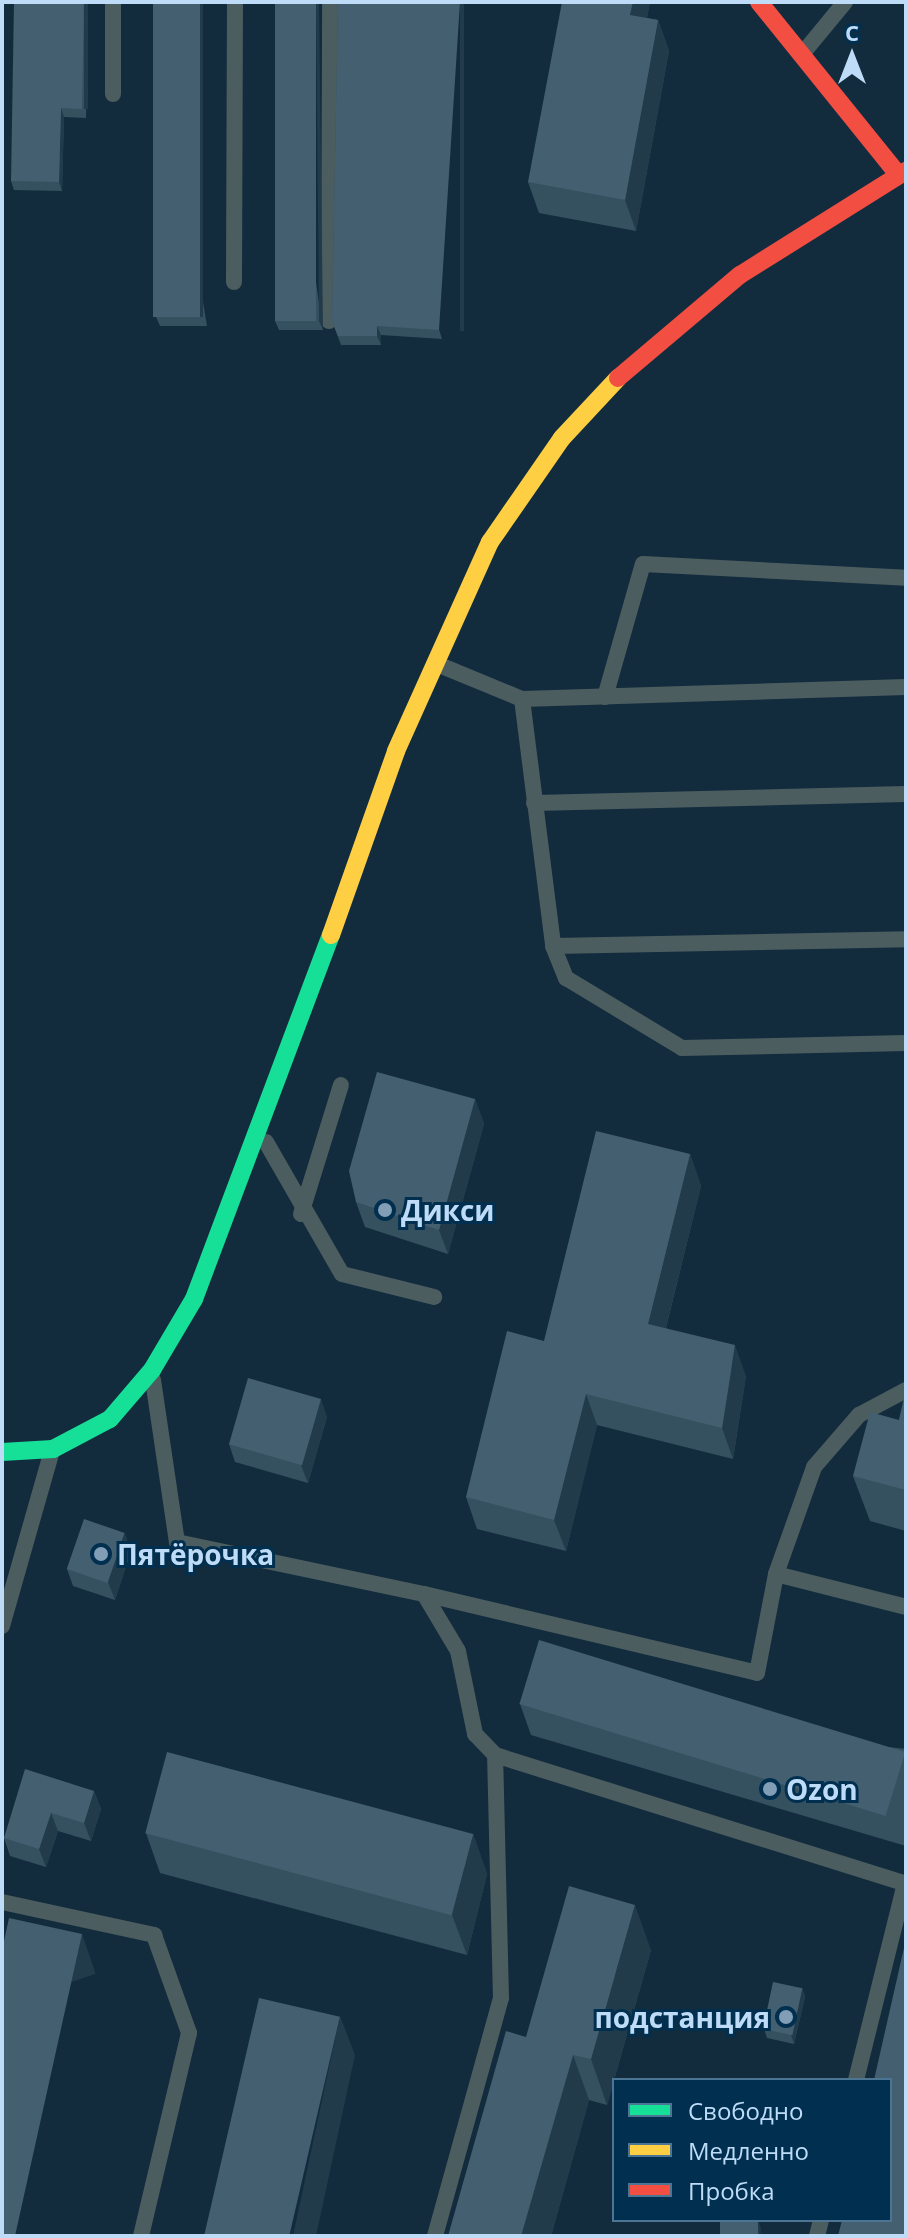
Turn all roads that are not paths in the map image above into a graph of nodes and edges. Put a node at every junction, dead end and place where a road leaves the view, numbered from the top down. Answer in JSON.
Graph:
{"nodes":[{"id":1,"x":113,"y":2,"type":"edge"},
{"id":2,"x":235,"y":2,"type":"edge"},
{"id":3,"x":330,"y":2,"type":"edge"},
{"id":4,"x":759,"y":2,"type":"edge"},
{"id":5,"x":845,"y":2,"type":"edge"},
{"id":6,"x":801,"y":54,"type":"junction"},
{"id":7,"x":113,"y":94,"type":"dead end"},
{"id":8,"x":902,"y":173,"type":"edge"},
{"id":9,"x":234,"y":282,"type":"dead end"},
{"id":10,"x":329,"y":321,"type":"edge"},
{"id":11,"x":906,"y":578,"type":"edge"},
{"id":12,"x":435,"y":664,"type":"junction"},
{"id":13,"x":906,"y":687,"type":"edge"},
{"id":14,"x":605,"y":697,"type":"junction"},
{"id":15,"x":522,"y":699,"type":"junction"},
{"id":16,"x":906,"y":794,"type":"edge"},
{"id":17,"x":534,"y":803,"type":"junction"},
{"id":18,"x":906,"y":939,"type":"edge"},
{"id":19,"x":553,"y":946,"type":"junction"},
{"id":20,"x":906,"y":1043,"type":"edge"},
{"id":21,"x":341,"y":1085,"type":"dead end"},
{"id":22,"x":262,"y":1133,"type":"junction"},
{"id":23,"x":301,"y":1214,"type":"junction"},
{"id":24,"x":434,"y":1297,"type":"dead end"},
{"id":25,"x":152,"y":1370,"type":"junction"},
{"id":26,"x":906,"y":1390,"type":"edge"},
{"id":27,"x":53,"y":1449,"type":"junction"},
{"id":28,"x":2,"y":1452,"type":"edge"},
{"id":29,"x":776,"y":1574,"type":"junction"},
{"id":30,"x":424,"y":1594,"type":"junction"},
{"id":31,"x":906,"y":1607,"type":"edge"},
{"id":32,"x":2,"y":1626,"type":"edge"},
{"id":33,"x":495,"y":1755,"type":"junction"},
{"id":34,"x":905,"y":1884,"type":"edge"},
{"id":35,"x":2,"y":1902,"type":"edge"},
{"id":36,"x":856,"y":2078,"type":"edge"},
{"id":37,"x":141,"y":2236,"type":"edge"},
{"id":38,"x":435,"y":2236,"type":"edge"}],
"edges":[{"from":1,"to":7,"type":"lane"},
{"from":2,"to":9,"type":"lane"},
{"from":3,"to":10,"type":"lane"},
{"from":4,"to":6,"type":"main road"},
{"from":5,"to":6,"type":"lane"},
{"from":6,"to":8,"type":"main road"},
{"from":8,"to":12,"type":"main road"},
{"from":11,"to":14,"type":"lane"},
{"from":12,"to":15,"type":"lane"},
{"from":12,"to":22,"type":"main road"},
{"from":13,"to":14,"type":"lane"},
{"from":14,"to":15,"type":"lane"},
{"from":15,"to":17,"type":"lane"},
{"from":16,"to":17,"type":"lane"},
{"from":17,"to":19,"type":"lane"},
{"from":18,"to":19,"type":"lane"},
{"from":19,"to":20,"type":"lane"},
{"from":21,"to":23,"type":"lane"},
{"from":22,"to":23,"type":"lane"},
{"from":22,"to":25,"type":"main road"},
{"from":23,"to":24,"type":"lane"},
{"from":25,"to":27,"type":"main road"},
{"from":25,"to":30,"type":"lane"},
{"from":26,"to":29,"type":"lane"},
{"from":27,"to":28,"type":"main road"},
{"from":27,"to":32,"type":"lane"},
{"from":29,"to":30,"type":"lane"},
{"from":29,"to":31,"type":"lane"},
{"from":30,"to":33,"type":"lane"},
{"from":33,"to":34,"type":"lane"},
{"from":33,"to":38,"type":"lane"},
{"from":34,"to":36,"type":"lane"},
{"from":35,"to":37,"type":"lane"}]}
